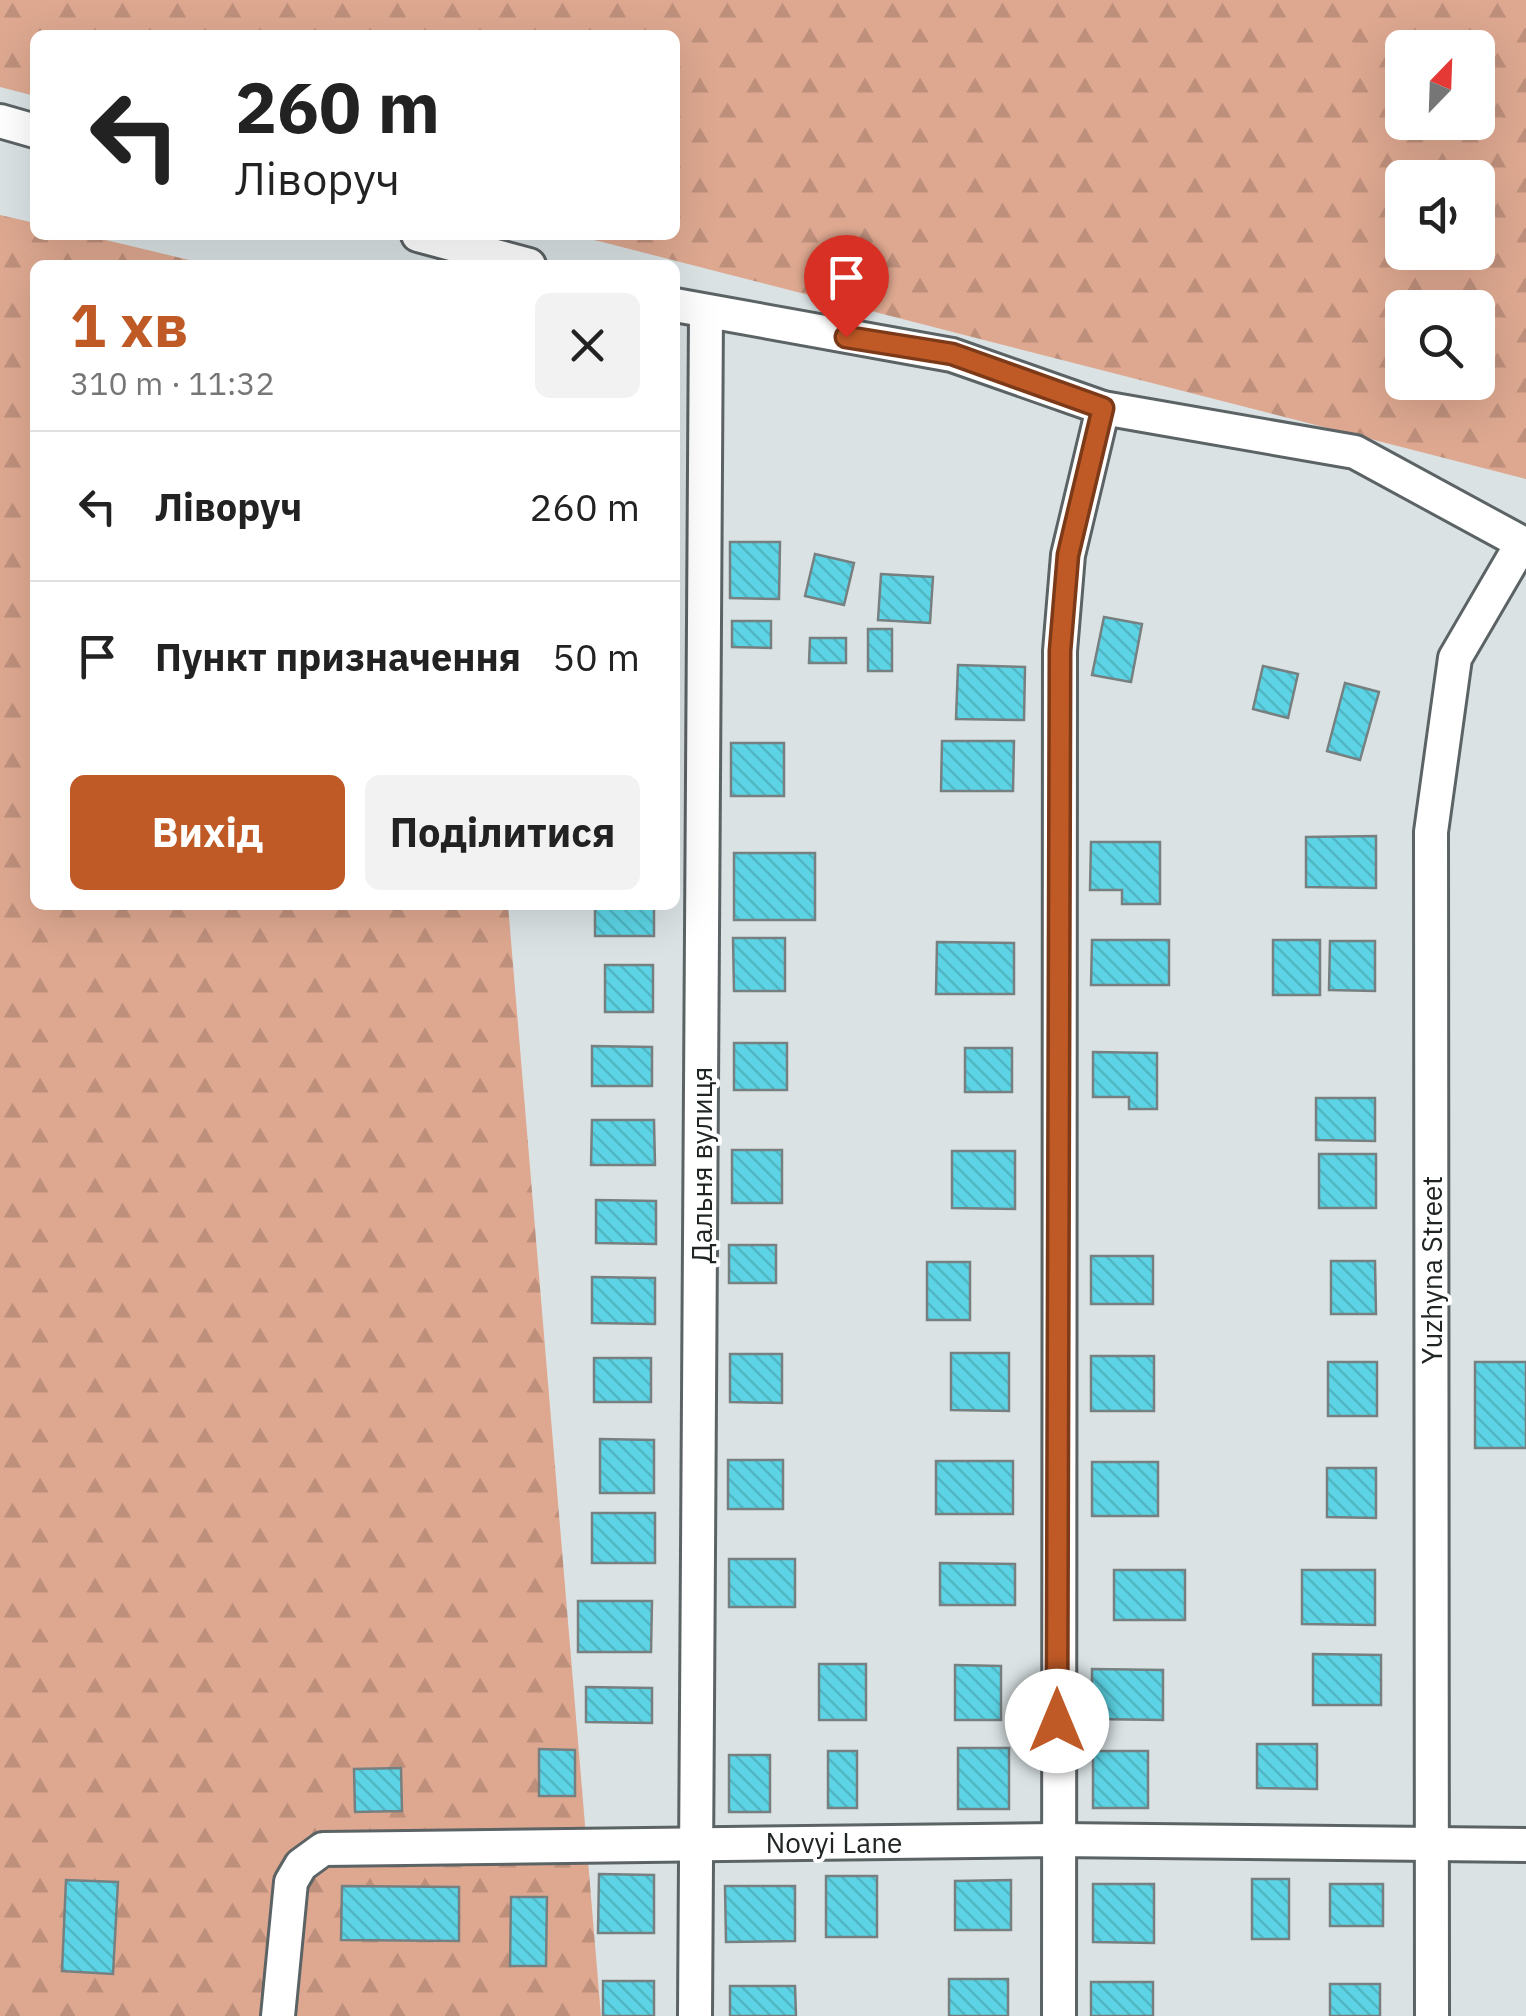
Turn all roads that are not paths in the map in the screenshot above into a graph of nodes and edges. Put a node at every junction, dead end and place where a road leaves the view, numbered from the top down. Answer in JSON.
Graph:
{"nodes":[{"id":1,"x":0,"y":121,"type":"edge"},
{"id":2,"x":30,"y":130,"type":"edge"},
{"id":3,"x":436,"y":240,"type":"edge"},
{"id":4,"x":510,"y":260,"type":"edge"},
{"id":5,"x":690,"y":309,"type":"edge"},
{"id":6,"x":1103,"y":408,"type":"junction"},
{"id":7,"x":1524,"y":544,"type":"edge"},
{"id":8,"x":1057,"y":1840,"type":"junction"},
{"id":9,"x":696,"y":1842,"type":"junction"},
{"id":10,"x":1431,"y":1844,"type":"junction"},
{"id":11,"x":1526,"y":1845,"type":"edge"},
{"id":12,"x":278,"y":2016,"type":"edge"},
{"id":13,"x":695,"y":2016,"type":"edge"},
{"id":14,"x":1059,"y":2016,"type":"edge"},
{"id":15,"x":1432,"y":2016,"type":"edge"}],
"edges":[{"from":1,"to":2,"type":"street"},
{"from":3,"to":4,"type":"street"},
{"from":5,"to":6,"type":"street"},
{"from":5,"to":9,"type":"street","name":"Дальня вулиця"},
{"from":6,"to":7,"type":"street"},
{"from":6,"to":8,"type":"street"},
{"from":7,"to":10,"type":"street","name":"Yuzhyna Street"},
{"from":8,"to":9,"type":"street","name":"Novyi Lane"},
{"from":8,"to":10,"type":"street","name":"Novyi Lane"},
{"from":8,"to":14,"type":"street"},
{"from":9,"to":12,"type":"street","name":"Novyi Lane"},
{"from":9,"to":13,"type":"street","name":"Дальня вулиця"},
{"from":10,"to":11,"type":"street","name":"Novyi Lane"},
{"from":10,"to":15,"type":"street","name":"Yuzhyna Street"}]}
